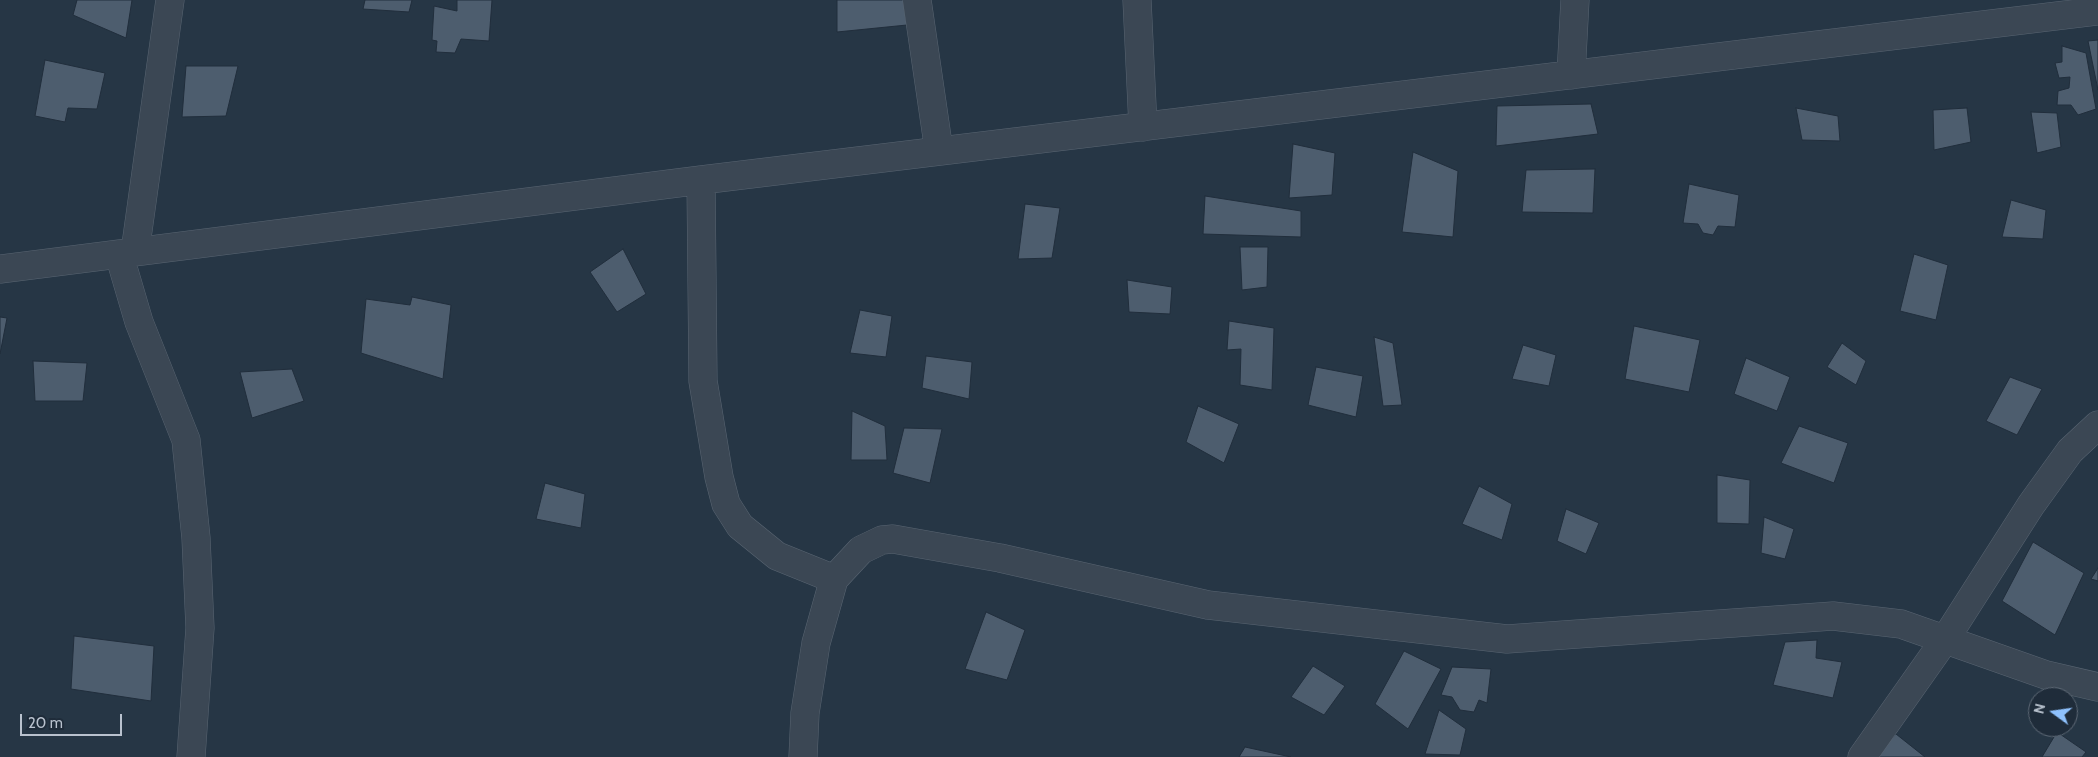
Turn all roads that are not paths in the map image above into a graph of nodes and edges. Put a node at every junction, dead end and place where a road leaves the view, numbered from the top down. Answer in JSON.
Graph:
{"nodes":[{"id":1,"x":170,"y":0,"type":"edge"},
{"id":2,"x":917,"y":0,"type":"edge"},
{"id":3,"x":1138,"y":0,"type":"edge"},
{"id":4,"x":1574,"y":0,"type":"edge"},
{"id":5,"x":2098,"y":11,"type":"edge"},
{"id":6,"x":1571,"y":75,"type":"junction"},
{"id":7,"x":1143,"y":127,"type":"junction"},
{"id":8,"x":938,"y":151,"type":"junction"},
{"id":9,"x":701,"y":180,"type":"junction"},
{"id":10,"x":127,"y":253,"type":"junction"},
{"id":11,"x":0,"y":269,"type":"edge"},
{"id":12,"x":2098,"y":425,"type":"edge"},
{"id":13,"x":834,"y":579,"type":"junction"},
{"id":14,"x":1946,"y":638,"type":"junction"},
{"id":15,"x":2098,"y":687,"type":"edge"},
{"id":16,"x":191,"y":757,"type":"edge"},
{"id":17,"x":803,"y":757,"type":"edge"},
{"id":18,"x":1862,"y":757,"type":"edge"}],
"edges":[{"from":1,"to":10,"type":"street"},
{"from":2,"to":8,"type":"street"},
{"from":3,"to":7,"type":"street"},
{"from":4,"to":6,"type":"street"},
{"from":5,"to":6,"type":"street"},
{"from":6,"to":7,"type":"street"},
{"from":7,"to":8,"type":"street"},
{"from":8,"to":9,"type":"street"},
{"from":9,"to":10,"type":"street"},
{"from":9,"to":13,"type":"street"},
{"from":10,"to":11,"type":"street"},
{"from":10,"to":16,"type":"street"},
{"from":12,"to":14,"type":"street"},
{"from":13,"to":14,"type":"street"},
{"from":13,"to":17,"type":"street"},
{"from":14,"to":15,"type":"street"},
{"from":14,"to":18,"type":"street"}]}
